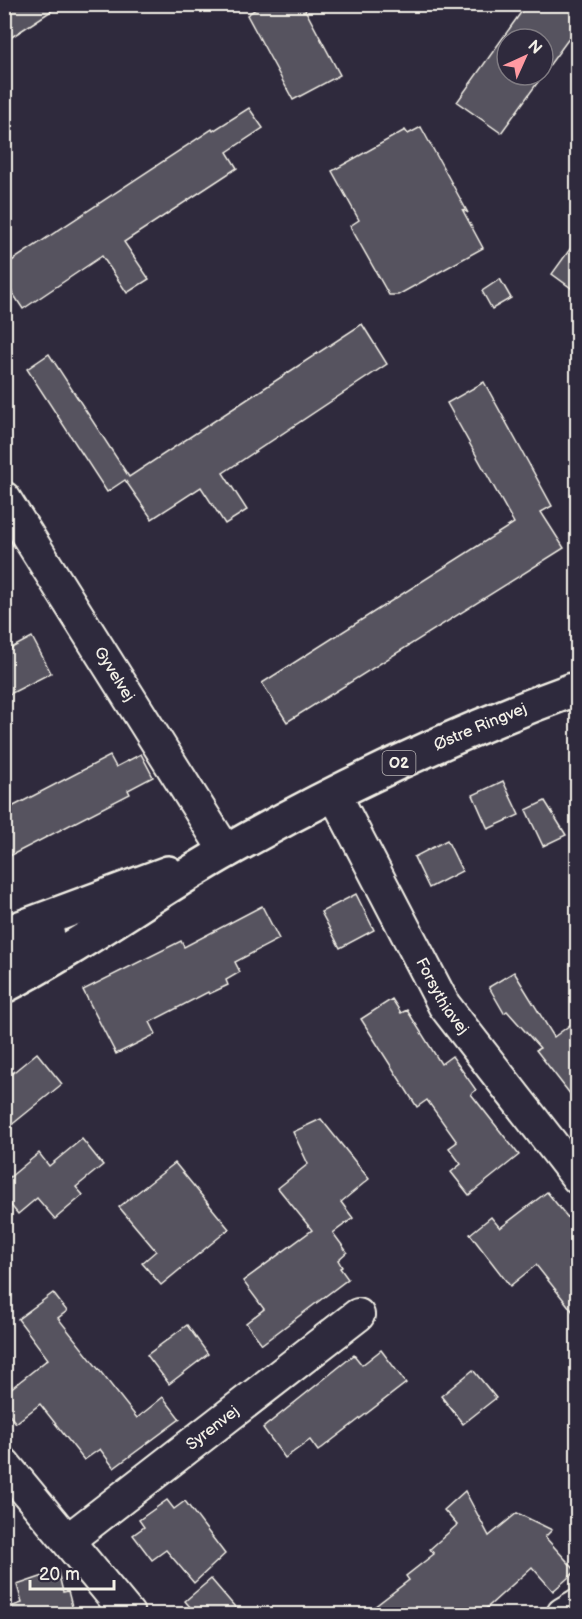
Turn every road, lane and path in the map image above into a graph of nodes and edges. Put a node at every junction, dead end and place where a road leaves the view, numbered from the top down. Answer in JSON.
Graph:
{"nodes":[{"id":1,"x":4,"y":498,"type":"edge"},
{"id":2,"x":578,"y":688,"type":"edge"},
{"id":3,"x":334,"y":795,"type":"junction"},
{"id":4,"x":226,"y":852,"type":"junction"},
{"id":5,"x":129,"y":887,"type":"junction"},
{"id":6,"x":4,"y":934,"type":"edge"},
{"id":7,"x":4,"y":959,"type":"edge"},
{"id":8,"x":4,"y":986,"type":"edge"},
{"id":9,"x":578,"y":1178,"type":"edge"},
{"id":10,"x":358,"y":1315,"type":"dead end"},
{"id":11,"x":4,"y":1464,"type":"edge"},
{"id":12,"x":68,"y":1540,"type":"junction"},
{"id":13,"x":578,"y":1605,"type":"edge"},
{"id":14,"x":128,"y":1614,"type":"edge"},
{"id":15,"x":563,"y":1614,"type":"edge"}],
"edges":[{"from":1,"to":4,"type":"street","name":"Gyvelvej"},
{"from":2,"to":3,"type":"main road","name":"Østre Ringvej","number":"O2"},
{"from":3,"to":4,"type":"main road","name":"Østre Ringvej","number":"O2"},
{"from":3,"to":9,"type":"street","name":"Forsythiavej"},
{"from":4,"to":5,"type":"main road","name":"Østre Ringvej","number":"O2"},
{"from":4,"to":8,"type":"main road","name":"Østre Ringvej","number":"O2"},
{"from":5,"to":6,"type":"main road","name":"Østre Ringvej","number":"O2"},
{"from":5,"to":7,"type":"main road"},
{"from":10,"to":12,"type":"street","name":"Syrenvej"},
{"from":11,"to":12,"type":"street"},
{"from":12,"to":14,"type":"street"},
{"from":13,"to":15,"type":"street"}]}
